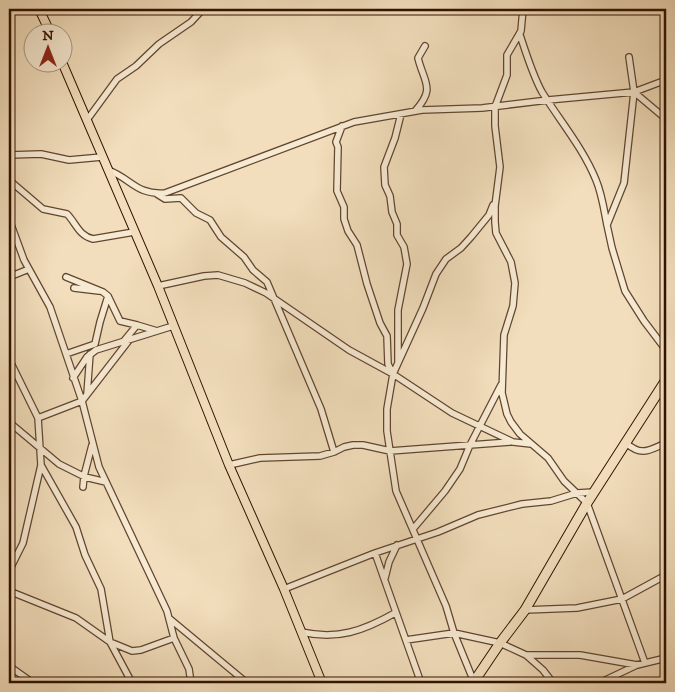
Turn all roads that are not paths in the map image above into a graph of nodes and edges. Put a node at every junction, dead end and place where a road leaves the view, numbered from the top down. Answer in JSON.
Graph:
{"nodes":[{"id":1,"x":40,"y":9,"type":"edge"},
{"id":2,"x":203,"y":9,"type":"edge"},
{"id":3,"x":523,"y":9,"type":"edge"},
{"id":4,"x":46,"y":22,"type":"edge"},
{"id":5,"x":520,"y":35,"type":"junction"},
{"id":6,"x":425,"y":46,"type":"dead end"},
{"id":7,"x":628,"y":57,"type":"dead end"},
{"id":8,"x":66,"y":72,"type":"edge"},
{"id":9,"x":666,"y":80,"type":"edge"},
{"id":10,"x":634,"y":92,"type":"junction"},
{"id":11,"x":548,"y":100,"type":"junction"},
{"id":12,"x":495,"y":107,"type":"junction"},
{"id":13,"x":415,"y":111,"type":"junction"},
{"id":14,"x":401,"y":114,"type":"junction"},
{"id":15,"x":666,"y":119,"type":"edge"},
{"id":16,"x":87,"y":120,"type":"junction"},
{"id":17,"x":342,"y":126,"type":"junction"},
{"id":18,"x":9,"y":155,"type":"edge"},
{"id":19,"x":102,"y":157,"type":"junction"},
{"id":20,"x":108,"y":170,"type":"junction"},
{"id":21,"x":9,"y":180,"type":"edge"},
{"id":22,"x":156,"y":194,"type":"junction"},
{"id":23,"x":497,"y":197,"type":"junction"},
{"id":24,"x":9,"y":219,"type":"edge"},
{"id":25,"x":607,"y":225,"type":"junction"},
{"id":26,"x":134,"y":232,"type":"junction"},
{"id":27,"x":29,"y":269,"type":"junction"},
{"id":28,"x":9,"y":277,"type":"edge"},
{"id":29,"x":66,"y":277,"type":"dead end"},
{"id":30,"x":158,"y":286,"type":"junction"},
{"id":31,"x":74,"y":288,"type":"dead end"},
{"id":32,"x":102,"y":291,"type":"junction"},
{"id":33,"x":108,"y":296,"type":"junction"},
{"id":34,"x":272,"y":296,"type":"junction"},
{"id":35,"x":137,"y":325,"type":"junction"},
{"id":36,"x":173,"y":326,"type":"junction"},
{"id":37,"x":157,"y":331,"type":"junction"},
{"id":38,"x":130,"y":339,"type":"junction"},
{"id":39,"x":123,"y":342,"type":"junction"},
{"id":40,"x":666,"y":350,"type":"edge"},
{"id":41,"x":66,"y":354,"type":"junction"},
{"id":42,"x":90,"y":354,"type":"junction"},
{"id":43,"x":9,"y":359,"type":"edge"},
{"id":44,"x":398,"y":363,"type":"junction"},
{"id":45,"x":393,"y":374,"type":"junction"},
{"id":46,"x":73,"y":378,"type":"junction"},
{"id":47,"x":666,"y":380,"type":"edge"},
{"id":48,"x":502,"y":385,"type":"junction"},
{"id":49,"x":86,"y":395,"type":"junction"},
{"id":50,"x":82,"y":401,"type":"junction"},
{"id":51,"x":38,"y":418,"type":"junction"},
{"id":52,"x":9,"y":422,"type":"edge"},
{"id":53,"x":480,"y":427,"type":"junction"},
{"id":54,"x":92,"y":442,"type":"junction"},
{"id":55,"x":513,"y":442,"type":"junction"},
{"id":56,"x":666,"y":442,"type":"edge"},
{"id":57,"x":626,"y":443,"type":"junction"},
{"id":58,"x":532,"y":444,"type":"junction"},
{"id":59,"x":470,"y":445,"type":"junction"},
{"id":60,"x":39,"y":446,"type":"junction"},
{"id":61,"x":390,"y":451,"type":"junction"},
{"id":62,"x":334,"y":452,"type":"junction"},
{"id":63,"x":41,"y":465,"type":"junction"},
{"id":64,"x":229,"y":465,"type":"junction"},
{"id":65,"x":84,"y":476,"type":"junction"},
{"id":66,"x":106,"y":482,"type":"junction"},
{"id":67,"x":83,"y":487,"type":"dead end"},
{"id":68,"x":594,"y":492,"type":"junction"},
{"id":69,"x":577,"y":493,"type":"junction"},
{"id":70,"x":587,"y":503,"type":"junction"},
{"id":71,"x":413,"y":530,"type":"junction"},
{"id":72,"x":416,"y":540,"type":"junction"},
{"id":73,"x":396,"y":545,"type":"junction"},
{"id":74,"x":376,"y":553,"type":"junction"},
{"id":75,"x":9,"y":571,"type":"edge"},
{"id":76,"x":666,"y":575,"type":"edge"},
{"id":77,"x":385,"y":580,"type":"junction"},
{"id":78,"x":284,"y":589,"type":"junction"},
{"id":79,"x":9,"y":591,"type":"edge"},
{"id":80,"x":622,"y":599,"type":"junction"},
{"id":81,"x":525,"y":610,"type":"junction"},
{"id":82,"x":395,"y":613,"type":"junction"},
{"id":83,"x":169,"y":619,"type":"junction"},
{"id":84,"x":301,"y":632,"type":"junction"},
{"id":85,"x":454,"y":633,"type":"junction"},
{"id":86,"x":174,"y":638,"type":"junction"},
{"id":87,"x":406,"y":640,"type":"junction"},
{"id":88,"x":110,"y":642,"type":"junction"},
{"id":89,"x":500,"y":643,"type":"junction"},
{"id":90,"x":526,"y":655,"type":"junction"},
{"id":91,"x":666,"y":658,"type":"edge"},
{"id":92,"x":645,"y":663,"type":"junction"},
{"id":93,"x":637,"y":665,"type":"junction"},
{"id":94,"x":9,"y":666,"type":"edge"},
{"id":95,"x":33,"y":683,"type":"edge"},
{"id":96,"x":132,"y":683,"type":"edge"},
{"id":97,"x":191,"y":683,"type":"edge"},
{"id":98,"x":247,"y":683,"type":"edge"},
{"id":99,"x":322,"y":683,"type":"edge"},
{"id":100,"x":421,"y":683,"type":"edge"},
{"id":101,"x":474,"y":683,"type":"edge"},
{"id":102,"x":553,"y":683,"type":"edge"},
{"id":103,"x":599,"y":683,"type":"edge"}],
"edges":[{"from":1,"to":4,"type":"main road"},
{"from":2,"to":16,"type":"street"},
{"from":3,"to":5,"type":"street"},
{"from":5,"to":11,"type":"street"},
{"from":5,"to":12,"type":"street"},
{"from":6,"to":13,"type":"street"},
{"from":7,"to":10,"type":"street"},
{"from":8,"to":16,"type":"main road"},
{"from":9,"to":10,"type":"street"},
{"from":10,"to":11,"type":"street"},
{"from":10,"to":15,"type":"street"},
{"from":10,"to":25,"type":"street"},
{"from":11,"to":12,"type":"street"},
{"from":11,"to":25,"type":"street"},
{"from":12,"to":13,"type":"street"},
{"from":12,"to":23,"type":"street"},
{"from":13,"to":14,"type":"street"},
{"from":14,"to":17,"type":"street"},
{"from":14,"to":44,"type":"street"},
{"from":16,"to":19,"type":"main road"},
{"from":17,"to":22,"type":"street"},
{"from":17,"to":45,"type":"street"},
{"from":18,"to":19,"type":"street"},
{"from":19,"to":20,"type":"main road"},
{"from":20,"to":22,"type":"street"},
{"from":20,"to":26,"type":"main road"},
{"from":21,"to":26,"type":"street"},
{"from":22,"to":34,"type":"street"},
{"from":23,"to":44,"type":"street"},
{"from":23,"to":48,"type":"street"},
{"from":24,"to":27,"type":"street"},
{"from":25,"to":40,"type":"street"},
{"from":26,"to":30,"type":"main road"},
{"from":27,"to":28,"type":"street"},
{"from":27,"to":41,"type":"street"},
{"from":29,"to":32,"type":"street"},
{"from":30,"to":34,"type":"street"},
{"from":30,"to":36,"type":"main road"},
{"from":31,"to":32,"type":"street"},
{"from":32,"to":33,"type":"street"},
{"from":33,"to":35,"type":"street"},
{"from":33,"to":41,"type":"street"},
{"from":34,"to":45,"type":"street"},
{"from":34,"to":62,"type":"street"},
{"from":35,"to":37,"type":"street"},
{"from":35,"to":39,"type":"street"},
{"from":36,"to":37,"type":"street"},
{"from":36,"to":64,"type":"main road"},
{"from":37,"to":38,"type":"street"},
{"from":38,"to":39,"type":"street"},
{"from":38,"to":49,"type":"street"},
{"from":39,"to":42,"type":"street"},
{"from":41,"to":46,"type":"street"},
{"from":42,"to":46,"type":"street"},
{"from":42,"to":49,"type":"street"},
{"from":43,"to":51,"type":"street"},
{"from":44,"to":45,"type":"street"},
{"from":45,"to":53,"type":"street"},
{"from":45,"to":61,"type":"street"},
{"from":46,"to":50,"type":"street"},
{"from":47,"to":57,"type":"highway"},
{"from":48,"to":53,"type":"street"},
{"from":48,"to":58,"type":"street"},
{"from":49,"to":50,"type":"street"},
{"from":50,"to":51,"type":"street"},
{"from":50,"to":54,"type":"street"},
{"from":51,"to":60,"type":"street"},
{"from":52,"to":60,"type":"street"},
{"from":53,"to":55,"type":"street"},
{"from":53,"to":59,"type":"street"},
{"from":54,"to":65,"type":"street"},
{"from":54,"to":66,"type":"street"},
{"from":55,"to":58,"type":"street"},
{"from":55,"to":59,"type":"street"},
{"from":56,"to":57,"type":"street"},
{"from":57,"to":68,"type":"highway"},
{"from":58,"to":69,"type":"street"},
{"from":59,"to":61,"type":"street"},
{"from":59,"to":71,"type":"street"},
{"from":60,"to":63,"type":"street"},
{"from":60,"to":65,"type":"street"},
{"from":61,"to":62,"type":"street"},
{"from":61,"to":71,"type":"street"},
{"from":62,"to":64,"type":"street"},
{"from":63,"to":75,"type":"street"},
{"from":63,"to":88,"type":"street"},
{"from":64,"to":78,"type":"main road"},
{"from":65,"to":66,"type":"street"},
{"from":65,"to":67,"type":"street"},
{"from":66,"to":83,"type":"street"},
{"from":68,"to":69,"type":"street"},
{"from":68,"to":70,"type":"highway"},
{"from":69,"to":70,"type":"street"},
{"from":69,"to":72,"type":"street"},
{"from":70,"to":80,"type":"street"},
{"from":70,"to":81,"type":"highway"},
{"from":71,"to":72,"type":"street"},
{"from":72,"to":73,"type":"street"},
{"from":72,"to":85,"type":"street"},
{"from":73,"to":74,"type":"street"},
{"from":73,"to":77,"type":"street"},
{"from":74,"to":77,"type":"street"},
{"from":74,"to":78,"type":"street"},
{"from":76,"to":80,"type":"street"},
{"from":77,"to":82,"type":"street"},
{"from":78,"to":84,"type":"main road"},
{"from":79,"to":88,"type":"street"},
{"from":80,"to":81,"type":"street"},
{"from":80,"to":92,"type":"street"},
{"from":81,"to":89,"type":"highway"},
{"from":82,"to":84,"type":"street"},
{"from":82,"to":87,"type":"street"},
{"from":83,"to":86,"type":"street"},
{"from":83,"to":98,"type":"street"},
{"from":84,"to":99,"type":"main road"},
{"from":85,"to":87,"type":"street"},
{"from":85,"to":89,"type":"street"},
{"from":85,"to":101,"type":"street"},
{"from":86,"to":88,"type":"street"},
{"from":86,"to":97,"type":"street"},
{"from":87,"to":100,"type":"street"},
{"from":88,"to":96,"type":"street"},
{"from":89,"to":90,"type":"street"},
{"from":89,"to":101,"type":"highway"},
{"from":90,"to":93,"type":"street"},
{"from":90,"to":102,"type":"street"},
{"from":91,"to":92,"type":"street"},
{"from":92,"to":93,"type":"street"},
{"from":93,"to":103,"type":"street"},
{"from":94,"to":95,"type":"street"}]}
